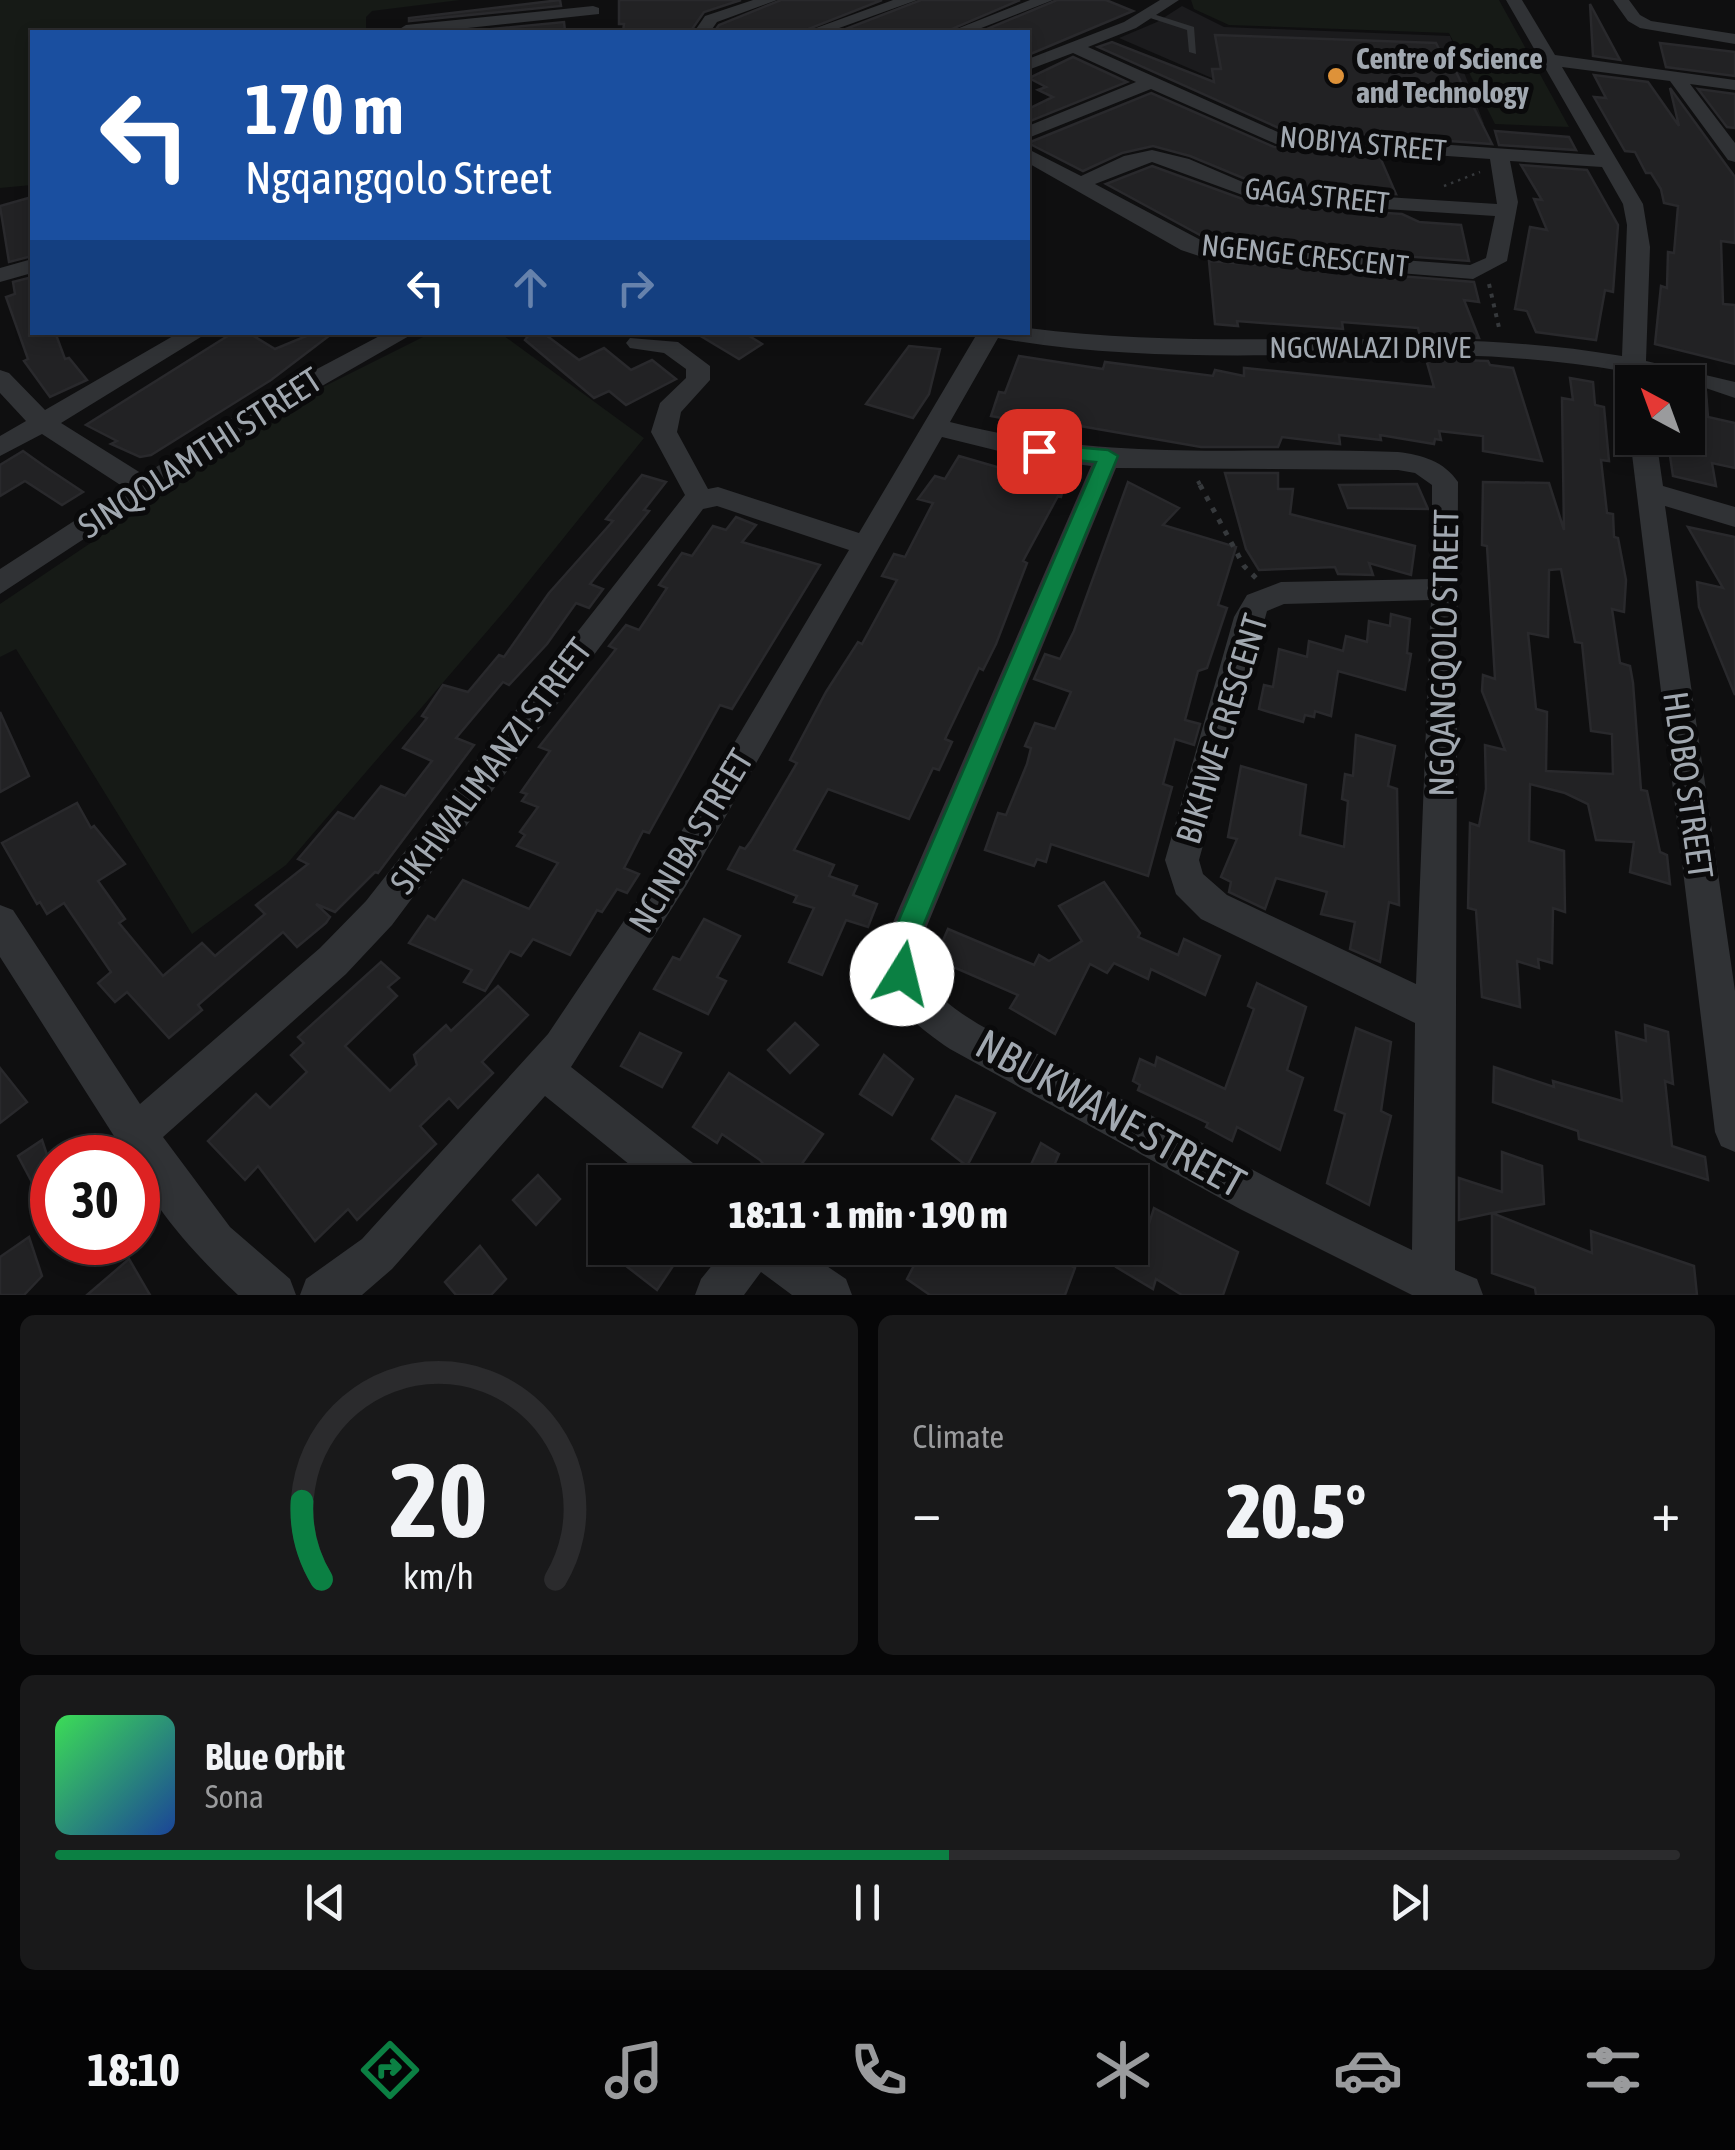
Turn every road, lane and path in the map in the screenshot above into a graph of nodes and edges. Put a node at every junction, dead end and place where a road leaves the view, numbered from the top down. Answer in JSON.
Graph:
{"nodes":[{"id":1,"x":769,"y":0,"type":"edge"},
{"id":2,"x":909,"y":0,"type":"edge"},
{"id":3,"x":1046,"y":0,"type":"edge"},
{"id":4,"x":1171,"y":0,"type":"edge"},
{"id":5,"x":1514,"y":0,"type":"edge"},
{"id":6,"x":1621,"y":0,"type":"edge"},
{"id":7,"x":592,"y":5,"type":"edge"},
{"id":8,"x":1150,"y":15,"type":"junction"},
{"id":9,"x":480,"y":27,"type":"edge"},
{"id":10,"x":406,"y":30,"type":"dead end"},
{"id":11,"x":598,"y":30,"type":"edge"},
{"id":12,"x":703,"y":30,"type":"edge"},
{"id":13,"x":820,"y":30,"type":"edge"},
{"id":14,"x":963,"y":30,"type":"edge"},
{"id":15,"x":1735,"y":39,"type":"edge"},
{"id":16,"x":1073,"y":48,"type":"junction"},
{"id":17,"x":1193,"y":52,"type":"dead end"},
{"id":18,"x":1550,"y":60,"type":"junction"},
{"id":19,"x":1030,"y":64,"type":"edge"},
{"id":20,"x":1676,"y":78,"type":"junction"},
{"id":21,"x":1149,"y":82,"type":"junction"},
{"id":22,"x":1735,"y":86,"type":"edge"},
{"id":23,"x":1030,"y":131,"type":"edge"},
{"id":24,"x":1726,"y":135,"type":"edge"},
{"id":25,"x":1030,"y":156,"type":"edge"},
{"id":26,"x":1735,"y":156,"type":"edge"},
{"id":27,"x":1500,"y":162,"type":"junction"},
{"id":28,"x":1611,"y":162,"type":"junction"},
{"id":29,"x":1080,"y":184,"type":"junction"},
{"id":30,"x":1409,"y":205,"type":"junction"},
{"id":31,"x":1506,"y":212,"type":"junction"},
{"id":32,"x":30,"y":267,"type":"edge"},
{"id":33,"x":1473,"y":272,"type":"junction"},
{"id":34,"x":0,"y":275,"type":"edge"},
{"id":35,"x":188,"y":335,"type":"edge"},
{"id":36,"x":398,"y":335,"type":"edge"},
{"id":37,"x":988,"y":335,"type":"edge"},
{"id":38,"x":1018,"y":335,"type":"edge"},
{"id":39,"x":1502,"y":340,"type":"dead end"},
{"id":40,"x":638,"y":344,"type":"dead end"},
{"id":41,"x":1634,"y":365,"type":"edge"},
{"id":42,"x":1615,"y":370,"type":"edge"},
{"id":43,"x":0,"y":378,"type":"edge"},
{"id":44,"x":1705,"y":385,"type":"edge"},
{"id":45,"x":1735,"y":390,"type":"edge"},
{"id":46,"x":42,"y":422,"type":"junction"},
{"id":47,"x":937,"y":428,"type":"junction"},
{"id":48,"x":0,"y":447,"type":"edge"},
{"id":49,"x":1645,"y":455,"type":"edge"},
{"id":50,"x":1108,"y":456,"type":"junction"},
{"id":51,"x":1186,"y":460,"type":"junction"},
{"id":52,"x":143,"y":488,"type":"junction"},
{"id":53,"x":1650,"y":492,"type":"junction"},
{"id":54,"x":700,"y":498,"type":"junction"},
{"id":55,"x":1735,"y":517,"type":"edge"},
{"id":56,"x":865,"y":545,"type":"junction"},
{"id":57,"x":0,"y":583,"type":"edge"},
{"id":58,"x":1446,"y":589,"type":"junction"},
{"id":59,"x":1272,"y":594,"type":"junction"},
{"id":60,"x":0,"y":922,"type":"edge"},
{"id":61,"x":1434,"y":1012,"type":"junction"},
{"id":62,"x":544,"y":1070,"type":"junction"},
{"id":63,"x":1735,"y":1132,"type":"edge"},
{"id":64,"x":136,"y":1134,"type":"junction"},
{"id":65,"x":662,"y":1165,"type":"edge"},
{"id":66,"x":739,"y":1265,"type":"edge"},
{"id":67,"x":787,"y":1265,"type":"edge"},
{"id":68,"x":1447,"y":1289,"type":"edge"},
{"id":69,"x":274,"y":1295,"type":"edge"},
{"id":70,"x":322,"y":1295,"type":"edge"},
{"id":71,"x":717,"y":1295,"type":"edge"},
{"id":72,"x":830,"y":1295,"type":"edge"}],
"edges":[{"from":1,"to":12,"type":"street"},
{"from":2,"to":13,"type":"street"},
{"from":3,"to":14,"type":"street"},
{"from":4,"to":8,"type":"street"},
{"from":5,"to":18,"type":"street"},
{"from":6,"to":15,"type":"street"},
{"from":7,"to":9,"type":"street"},
{"from":7,"to":11,"type":"street"},
{"from":8,"to":16,"type":"street"},
{"from":8,"to":17,"type":"lane"},
{"from":9,"to":10,"type":"street"},
{"from":16,"to":19,"type":"street"},
{"from":16,"to":21,"type":"street","name":"NOBIYA STREET"},
{"from":18,"to":20,"type":"street"},
{"from":18,"to":28,"type":"street"},
{"from":20,"to":22,"type":"street"},
{"from":20,"to":24,"type":"street"},
{"from":21,"to":23,"type":"street"},
{"from":21,"to":27,"type":"street","name":"NOBIYA STREET"},
{"from":24,"to":26,"type":"street"},
{"from":25,"to":29,"type":"street","name":"NGENGE CRESCENT"},
{"from":27,"to":28,"type":"street","name":"NOBIYA STREET"},
{"from":27,"to":30,"type":"path"},
{"from":27,"to":31,"type":"street"},
{"from":28,"to":41,"type":"street"},
{"from":29,"to":30,"type":"street","name":"GAGA STREET"},
{"from":29,"to":33,"type":"street","name":"NGENGE CRESCENT"},
{"from":30,"to":31,"type":"street","name":"GAGA STREET"},
{"from":31,"to":33,"type":"street"},
{"from":32,"to":34,"type":"street"},
{"from":33,"to":39,"type":"path"},
{"from":35,"to":46,"type":"street"},
{"from":36,"to":52,"type":"street","name":"SINQOLAMTHI STREET"},
{"from":37,"to":47,"type":"street","name":"NCINIBA STREET"},
{"from":38,"to":42,"type":"street","name":"NGCWALAZI DRIVE"},
{"from":40,"to":54,"type":"street"},
{"from":43,"to":46,"type":"street"},
{"from":44,"to":45,"type":"street","name":"NGCWALAZI DRIVE"},
{"from":46,"to":48,"type":"street"},
{"from":46,"to":52,"type":"street"},
{"from":47,"to":50,"type":"street","name":"NGQANGQOLO STREET"},
{"from":47,"to":56,"type":"street","name":"NCINIBA STREET"},
{"from":49,"to":53,"type":"street","name":"HLOBO STREET"},
{"from":50,"to":51,"type":"street","name":"NGQANGQOLO STREET"},
{"from":50,"to":68,"type":"street","name":"NBUKWANE STREET"},
{"from":51,"to":58,"type":"street","name":"NGQANGQOLO STREET"},
{"from":51,"to":59,"type":"path"},
{"from":52,"to":57,"type":"street","name":"SINQOLAMTHI STREET"},
{"from":53,"to":55,"type":"street"},
{"from":53,"to":63,"type":"street","name":"HLOBO STREET"},
{"from":54,"to":56,"type":"street"},
{"from":54,"to":64,"type":"street","name":"SIKHWALIMANZI STREET"},
{"from":56,"to":62,"type":"street","name":"NCINIBA STREET"},
{"from":58,"to":59,"type":"street","name":"BIKHWE CRESCENT"},
{"from":58,"to":61,"type":"street","name":"NGQANGQOLO STREET"},
{"from":59,"to":61,"type":"street","name":"BIKHWE CRESCENT"},
{"from":60,"to":64,"type":"street"},
{"from":61,"to":68,"type":"street","name":"NGQANGQOLO STREET"},
{"from":62,"to":65,"type":"street"},
{"from":62,"to":70,"type":"street","name":"NCINIBA STREET"},
{"from":64,"to":69,"type":"street"},
{"from":66,"to":71,"type":"street"},
{"from":67,"to":72,"type":"street"}]}
